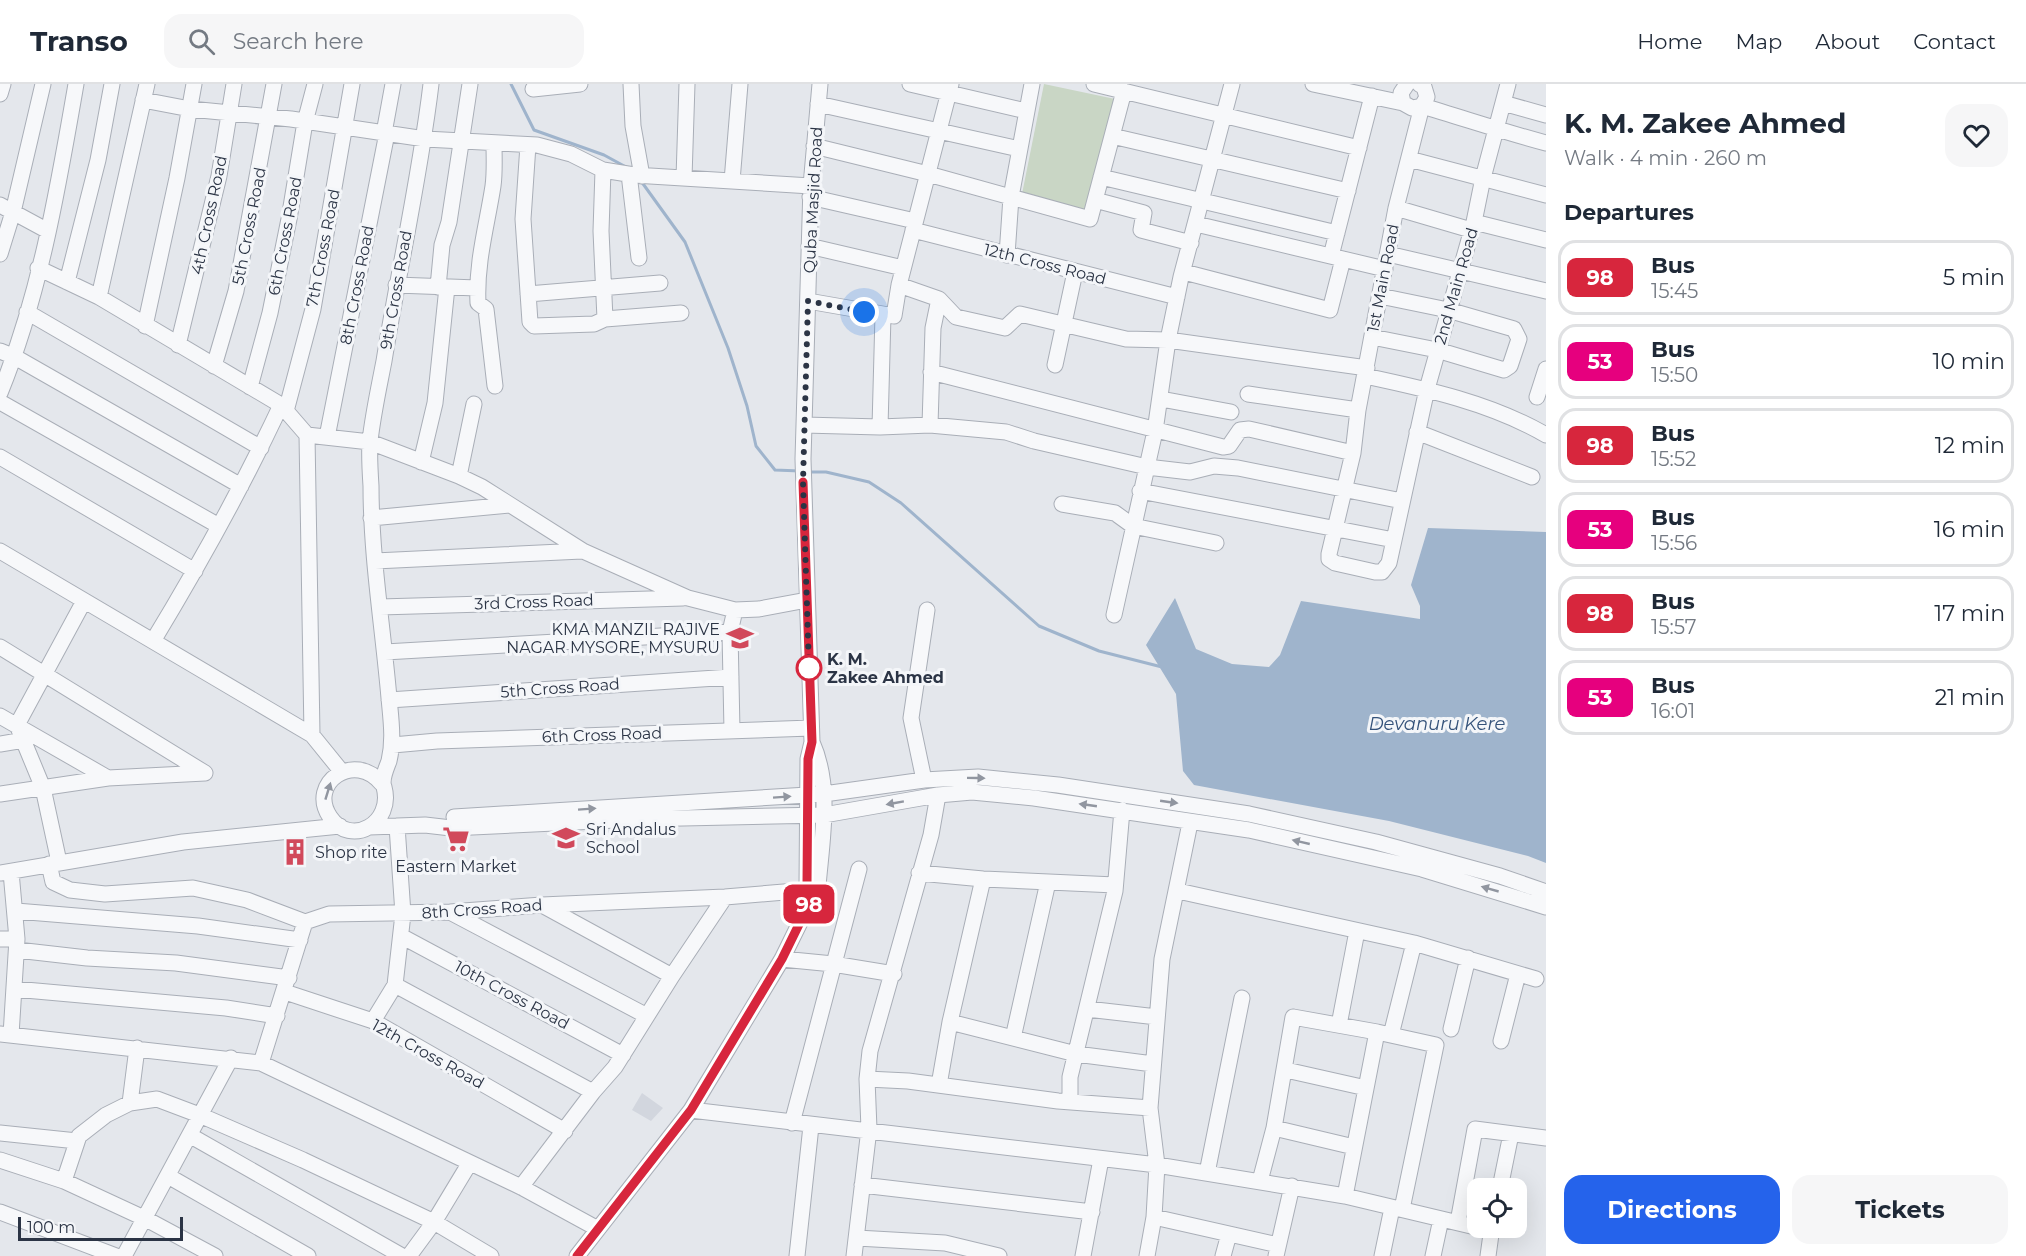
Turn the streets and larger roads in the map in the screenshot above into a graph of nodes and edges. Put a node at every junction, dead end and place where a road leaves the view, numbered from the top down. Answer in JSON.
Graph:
{"nodes":[{"id":1,"x":3,"y":84,"type":"edge"},
{"id":2,"x":43,"y":84,"type":"edge"},
{"id":3,"x":76,"y":84,"type":"edge"},
{"id":4,"x":112,"y":84,"type":"edge"},
{"id":5,"x":147,"y":84,"type":"edge"},
{"id":6,"x":194,"y":84,"type":"edge"},
{"id":7,"x":234,"y":84,"type":"edge"},
{"id":8,"x":274,"y":84,"type":"edge"},
{"id":9,"x":315,"y":84,"type":"edge"},
{"id":10,"x":352,"y":84,"type":"edge"},
{"id":11,"x":393,"y":84,"type":"edge"},
{"id":12,"x":431,"y":84,"type":"edge"},
{"id":13,"x":470,"y":84,"type":"edge"},
{"id":14,"x":580,"y":84,"type":"edge"},
{"id":15,"x":631,"y":84,"type":"edge"},
{"id":16,"x":687,"y":84,"type":"edge"},
{"id":17,"x":740,"y":84,"type":"edge"},
{"id":18,"x":820,"y":84,"type":"edge"},
{"id":19,"x":910,"y":84,"type":"edge"},
{"id":20,"x":1032,"y":84,"type":"edge"},
{"id":21,"x":1094,"y":84,"type":"edge"},
{"id":22,"x":1232,"y":84,"type":"edge"},
{"id":23,"x":1313,"y":84,"type":"edge"},
{"id":24,"x":1407,"y":84,"type":"edge"},
{"id":25,"x":1508,"y":84,"type":"edge"},
{"id":26,"x":1423,"y":85,"type":"edge"},
{"id":27,"x":533,"y":88,"type":"dead end"},
{"id":28,"x":950,"y":88,"type":"edge"},
{"id":29,"x":1124,"y":91,"type":"junction"},
{"id":30,"x":0,"y":94,"type":"edge"},
{"id":31,"x":1372,"y":96,"type":"junction"},
{"id":32,"x":143,"y":100,"type":"junction"},
{"id":33,"x":1403,"y":103,"type":"junction"},
{"id":34,"x":1503,"y":103,"type":"junction"},
{"id":35,"x":818,"y":104,"type":"junction"},
{"id":36,"x":1422,"y":105,"type":"junction"},
{"id":37,"x":190,"y":109,"type":"junction"},
{"id":38,"x":1026,"y":111,"type":"junction"},
{"id":39,"x":228,"y":112,"type":"junction"},
{"id":40,"x":1546,"y":114,"type":"edge"},
{"id":41,"x":270,"y":117,"type":"junction"},
{"id":42,"x":1222,"y":117,"type":"junction"},
{"id":43,"x":305,"y":122,"type":"junction"},
{"id":44,"x":345,"y":127,"type":"junction"},
{"id":45,"x":1496,"y":129,"type":"junction"},
{"id":46,"x":938,"y":132,"type":"junction"},
{"id":47,"x":386,"y":133,"type":"junction"},
{"id":48,"x":1112,"y":136,"type":"junction"},
{"id":49,"x":425,"y":139,"type":"junction"},
{"id":50,"x":462,"y":141,"type":"junction"},
{"id":51,"x":494,"y":143,"type":"junction"},
{"id":52,"x":1546,"y":143,"type":"edge"},
{"id":53,"x":528,"y":145,"type":"junction"},
{"id":54,"x":814,"y":146,"type":"junction"},
{"id":55,"x":1359,"y":148,"type":"junction"},
{"id":56,"x":1019,"y":149,"type":"junction"},
{"id":57,"x":1212,"y":159,"type":"junction"},
{"id":58,"x":1409,"y":159,"type":"junction"},
{"id":59,"x":603,"y":170,"type":"junction"},
{"id":60,"x":928,"y":174,"type":"junction"},
{"id":61,"x":636,"y":175,"type":"junction"},
{"id":62,"x":1101,"y":177,"type":"junction"},
{"id":63,"x":684,"y":178,"type":"junction"},
{"id":64,"x":1483,"y":178,"type":"junction"},
{"id":65,"x":732,"y":181,"type":"junction"},
{"id":66,"x":1348,"y":191,"type":"junction"},
{"id":67,"x":810,"y":192,"type":"junction"},
{"id":68,"x":1546,"y":195,"type":"edge"},
{"id":69,"x":1011,"y":197,"type":"junction"},
{"id":70,"x":1095,"y":200,"type":"junction"},
{"id":71,"x":1202,"y":201,"type":"junction"},
{"id":72,"x":1396,"y":208,"type":"junction"},
{"id":73,"x":7,"y":209,"type":"edge"},
{"id":74,"x":1196,"y":224,"type":"junction"},
{"id":75,"x":914,"y":226,"type":"junction"},
{"id":76,"x":1473,"y":226,"type":"junction"},
{"id":77,"x":48,"y":231,"type":"junction"},
{"id":78,"x":1337,"y":232,"type":"junction"},
{"id":79,"x":1546,"y":240,"type":"edge"},
{"id":80,"x":1191,"y":243,"type":"junction"},
{"id":81,"x":809,"y":246,"type":"junction"},
{"id":82,"x":0,"y":254,"type":"edge"},
{"id":83,"x":1007,"y":255,"type":"junction"},
{"id":84,"x":639,"y":258,"type":"dead end"},
{"id":85,"x":1337,"y":258,"type":"junction"},
{"id":86,"x":1386,"y":262,"type":"junction"},
{"id":87,"x":39,"y":268,"type":"junction"},
{"id":88,"x":903,"y":268,"type":"junction"},
{"id":89,"x":1458,"y":271,"type":"junction"},
{"id":90,"x":1075,"y":272,"type":"junction"},
{"id":91,"x":1184,"y":272,"type":"junction"},
{"id":92,"x":68,"y":282,"type":"junction"},
{"id":93,"x":660,"y":284,"type":"dead end"},
{"id":94,"x":396,"y":285,"type":"junction"},
{"id":95,"x":899,"y":285,"type":"junction"},
{"id":96,"x":443,"y":287,"type":"junction"},
{"id":97,"x":477,"y":288,"type":"junction"},
{"id":98,"x":602,"y":288,"type":"junction"},
{"id":99,"x":1546,"y":291,"type":"edge"},
{"id":100,"x":528,"y":294,"type":"junction"},
{"id":101,"x":1380,"y":296,"type":"junction"},
{"id":102,"x":99,"y":297,"type":"junction"},
{"id":103,"x":1178,"y":297,"type":"junction"},
{"id":104,"x":939,"y":299,"type":"junction"},
{"id":105,"x":808,"y":301,"type":"junction"},
{"id":106,"x":1448,"y":310,"type":"junction"},
{"id":107,"x":27,"y":312,"type":"junction"},
{"id":108,"x":681,"y":313,"type":"dead end"},
{"id":109,"x":883,"y":315,"type":"junction"},
{"id":110,"x":605,"y":319,"type":"junction"},
{"id":111,"x":1064,"y":324,"type":"junction"},
{"id":112,"x":145,"y":326,"type":"junction"},
{"id":113,"x":1372,"y":337,"type":"junction"},
{"id":114,"x":1168,"y":340,"type":"junction"},
{"id":115,"x":178,"y":345,"type":"junction"},
{"id":116,"x":1437,"y":350,"type":"junction"},
{"id":117,"x":0,"y":351,"type":"edge"},
{"id":118,"x":15,"y":357,"type":"junction"},
{"id":119,"x":1055,"y":365,"type":"dead end"},
{"id":120,"x":214,"y":366,"type":"junction"},
{"id":121,"x":1546,"y":369,"type":"edge"},
{"id":122,"x":931,"y":372,"type":"junction"},
{"id":123,"x":1366,"y":372,"type":"junction"},
{"id":124,"x":495,"y":386,"type":"dead end"},
{"id":125,"x":250,"y":387,"type":"junction"},
{"id":126,"x":1427,"y":389,"type":"junction"},
{"id":127,"x":0,"y":393,"type":"edge"},
{"id":128,"x":1248,"y":394,"type":"dead end"},
{"id":129,"x":1537,"y":397,"type":"dead end"},
{"id":130,"x":1161,"y":399,"type":"junction"},
{"id":131,"x":0,"y":402,"type":"edge"},
{"id":132,"x":474,"y":404,"type":"dead end"},
{"id":133,"x":284,"y":408,"type":"junction"},
{"id":134,"x":1358,"y":410,"type":"junction"},
{"id":135,"x":1231,"y":412,"type":"dead end"},
{"id":136,"x":804,"y":425,"type":"junction"},
{"id":137,"x":930,"y":425,"type":"junction"},
{"id":138,"x":880,"y":427,"type":"junction"},
{"id":139,"x":1155,"y":431,"type":"junction"},
{"id":140,"x":1417,"y":432,"type":"junction"},
{"id":141,"x":307,"y":435,"type":"junction"},
{"id":142,"x":1546,"y":435,"type":"edge"},
{"id":143,"x":327,"y":437,"type":"junction"},
{"id":144,"x":370,"y":442,"type":"junction"},
{"id":145,"x":261,"y":448,"type":"junction"},
{"id":146,"x":1353,"y":453,"type":"junction"},
{"id":147,"x":0,"y":457,"type":"edge"},
{"id":148,"x":421,"y":462,"type":"junction"},
{"id":149,"x":1147,"y":467,"type":"junction"},
{"id":150,"x":459,"y":476,"type":"junction"},
{"id":151,"x":1532,"y":477,"type":"dead end"},
{"id":152,"x":241,"y":486,"type":"junction"},
{"id":153,"x":1344,"y":489,"type":"junction"},
{"id":154,"x":1140,"y":490,"type":"junction"},
{"id":155,"x":1403,"y":495,"type":"junction"},
{"id":156,"x":510,"y":504,"type":"junction"},
{"id":157,"x":1062,"y":504,"type":"dead end"},
{"id":158,"x":371,"y":518,"type":"junction"},
{"id":159,"x":219,"y":526,"type":"junction"},
{"id":160,"x":1133,"y":526,"type":"junction"},
{"id":161,"x":1335,"y":530,"type":"junction"},
{"id":162,"x":1394,"y":540,"type":"junction"},
{"id":163,"x":1216,"y":543,"type":"dead end"},
{"id":164,"x":0,"y":551,"type":"edge"},
{"id":165,"x":583,"y":551,"type":"junction"},
{"id":166,"x":375,"y":561,"type":"junction"},
{"id":167,"x":195,"y":571,"type":"junction"},
{"id":168,"x":688,"y":598,"type":"junction"},
{"id":169,"x":807,"y":600,"type":"junction"},
{"id":170,"x":84,"y":601,"type":"junction"},
{"id":171,"x":380,"y":607,"type":"junction"},
{"id":172,"x":735,"y":610,"type":"junction"},
{"id":173,"x":927,"y":610,"type":"dead end"},
{"id":174,"x":1114,"y":615,"type":"dead end"},
{"id":175,"x":730,"y":633,"type":"junction"},
{"id":176,"x":153,"y":641,"type":"junction"},
{"id":177,"x":0,"y":647,"type":"edge"},
{"id":178,"x":385,"y":652,"type":"junction"},
{"id":179,"x":46,"y":675,"type":"junction"},
{"id":180,"x":731,"y":677,"type":"junction"},
{"id":181,"x":389,"y":700,"type":"junction"},
{"id":182,"x":0,"y":716,"type":"edge"},
{"id":183,"x":16,"y":725,"type":"junction"},
{"id":184,"x":732,"y":731,"type":"junction"},
{"id":185,"x":312,"y":735,"type":"junction"},
{"id":186,"x":811,"y":735,"type":"junction"},
{"id":187,"x":24,"y":740,"type":"junction"},
{"id":188,"x":0,"y":744,"type":"edge"},
{"id":189,"x":393,"y":745,"type":"junction"},
{"id":190,"x":342,"y":772,"type":"junction"},
{"id":191,"x":108,"y":778,"type":"junction"},
{"id":192,"x":924,"y":780,"type":"junction"},
{"id":193,"x":382,"y":784,"type":"junction"},
{"id":194,"x":43,"y":788,"type":"junction"},
{"id":195,"x":0,"y":794,"type":"edge"},
{"id":196,"x":824,"y":794,"type":"junction"},
{"id":197,"x":807,"y":795,"type":"junction"},
{"id":198,"x":938,"y":795,"type":"junction"},
{"id":199,"x":1122,"y":810,"type":"junction"},
{"id":200,"x":808,"y":815,"type":"junction"},
{"id":201,"x":824,"y":815,"type":"junction"},
{"id":202,"x":1190,"y":823,"type":"junction"},
{"id":203,"x":425,"y":825,"type":"junction"},
{"id":204,"x":340,"y":826,"type":"junction"},
{"id":205,"x":398,"y":826,"type":"junction"},
{"id":206,"x":369,"y":827,"type":"junction"},
{"id":207,"x":54,"y":863,"type":"junction"},
{"id":208,"x":859,"y":868,"type":"dead end"},
{"id":209,"x":5,"y":873,"type":"edge"},
{"id":210,"x":919,"y":873,"type":"junction"},
{"id":211,"x":983,"y":879,"type":"junction"},
{"id":212,"x":1048,"y":882,"type":"junction"},
{"id":213,"x":1115,"y":885,"type":"junction"},
{"id":214,"x":1178,"y":891,"type":"junction"},
{"id":215,"x":1546,"y":892,"type":"edge"},
{"id":216,"x":809,"y":896,"type":"junction"},
{"id":217,"x":725,"y":897,"type":"junction"},
{"id":218,"x":542,"y":904,"type":"junction"},
{"id":219,"x":1546,"y":906,"type":"edge"},
{"id":220,"x":16,"y":911,"type":"junction"},
{"id":221,"x":450,"y":912,"type":"junction"},
{"id":222,"x":403,"y":914,"type":"junction"},
{"id":223,"x":305,"y":922,"type":"junction"},
{"id":224,"x":1358,"y":931,"type":"junction"},
{"id":225,"x":401,"y":936,"type":"junction"},
{"id":226,"x":0,"y":939,"type":"edge"},
{"id":227,"x":300,"y":940,"type":"junction"},
{"id":228,"x":1414,"y":943,"type":"junction"},
{"id":229,"x":17,"y":944,"type":"junction"},
{"id":230,"x":1467,"y":958,"type":"junction"},
{"id":231,"x":782,"y":959,"type":"junction"},
{"id":232,"x":833,"y":964,"type":"junction"},
{"id":233,"x":894,"y":974,"type":"junction"},
{"id":234,"x":1518,"y":974,"type":"junction"},
{"id":235,"x":672,"y":976,"type":"junction"},
{"id":236,"x":1536,"y":979,"type":"dead end"},
{"id":237,"x":287,"y":985,"type":"junction"},
{"id":238,"x":395,"y":985,"type":"junction"},
{"id":239,"x":14,"y":989,"type":"junction"},
{"id":240,"x":1242,"y":998,"type":"dead end"},
{"id":241,"x":1087,"y":1009,"type":"junction"},
{"id":242,"x":277,"y":1016,"type":"junction"},
{"id":243,"x":647,"y":1016,"type":"junction"},
{"id":244,"x":1157,"y":1017,"type":"junction"},
{"id":245,"x":373,"y":1021,"type":"junction"},
{"id":246,"x":950,"y":1022,"type":"junction"},
{"id":247,"x":1339,"y":1025,"type":"junction"},
{"id":248,"x":1451,"y":1029,"type":"dead end"},
{"id":249,"x":1384,"y":1033,"type":"junction"},
{"id":250,"x":5,"y":1034,"type":"edge"},
{"id":251,"x":1013,"y":1038,"type":"junction"},
{"id":252,"x":1501,"y":1041,"type":"dead end"},
{"id":253,"x":137,"y":1048,"type":"junction"},
{"id":254,"x":1076,"y":1054,"type":"junction"},
{"id":255,"x":622,"y":1055,"type":"junction"},
{"id":256,"x":231,"y":1058,"type":"junction"},
{"id":257,"x":261,"y":1063,"type":"junction"},
{"id":258,"x":1153,"y":1064,"type":"junction"},
{"id":259,"x":1286,"y":1070,"type":"junction"},
{"id":260,"x":867,"y":1079,"type":"junction"},
{"id":261,"x":939,"y":1086,"type":"junction"},
{"id":262,"x":1366,"y":1088,"type":"junction"},
{"id":263,"x":593,"y":1092,"type":"junction"},
{"id":264,"x":1070,"y":1102,"type":"junction"},
{"id":265,"x":130,"y":1103,"type":"junction"},
{"id":266,"x":1150,"y":1108,"type":"junction"},
{"id":267,"x":691,"y":1110,"type":"junction"},
{"id":268,"x":202,"y":1116,"type":"junction"},
{"id":269,"x":792,"y":1123,"type":"junction"},
{"id":270,"x":811,"y":1126,"type":"junction"},
{"id":271,"x":1274,"y":1128,"type":"junction"},
{"id":272,"x":869,"y":1130,"type":"junction"},
{"id":273,"x":565,"y":1131,"type":"junction"},
{"id":274,"x":0,"y":1133,"type":"edge"},
{"id":275,"x":1511,"y":1134,"type":"junction"},
{"id":276,"x":190,"y":1136,"type":"junction"},
{"id":277,"x":1546,"y":1138,"type":"edge"},
{"id":278,"x":77,"y":1141,"type":"junction"},
{"id":279,"x":1354,"y":1147,"type":"junction"},
{"id":280,"x":1101,"y":1159,"type":"junction"},
{"id":281,"x":0,"y":1160,"type":"edge"},
{"id":282,"x":469,"y":1164,"type":"junction"},
{"id":283,"x":1156,"y":1165,"type":"junction"},
{"id":284,"x":1207,"y":1173,"type":"junction"},
{"id":285,"x":168,"y":1176,"type":"junction"},
{"id":286,"x":1502,"y":1178,"type":"edge"},
{"id":287,"x":64,"y":1181,"type":"junction"},
{"id":288,"x":1260,"y":1181,"type":"junction"},
{"id":289,"x":862,"y":1185,"type":"junction"},
{"id":290,"x":1292,"y":1186,"type":"junction"},
{"id":291,"x":521,"y":1187,"type":"junction"},
{"id":292,"x":1345,"y":1196,"type":"junction"},
{"id":293,"x":1397,"y":1209,"type":"junction"},
{"id":294,"x":0,"y":1212,"type":"edge"},
{"id":295,"x":1092,"y":1212,"type":"junction"},
{"id":296,"x":1154,"y":1217,"type":"junction"},
{"id":297,"x":146,"y":1219,"type":"junction"},
{"id":298,"x":1441,"y":1219,"type":"junction"},
{"id":299,"x":434,"y":1222,"type":"junction"},
{"id":300,"x":1458,"y":1222,"type":"junction"},
{"id":301,"x":1467,"y":1224,"type":"edge"},
{"id":302,"x":598,"y":1229,"type":"junction"},
{"id":303,"x":1229,"y":1234,"type":"junction"},
{"id":304,"x":856,"y":1238,"type":"junction"},
{"id":305,"x":1491,"y":1238,"type":"edge"},
{"id":306,"x":1277,"y":1250,"type":"edge"},
{"id":307,"x":483,"y":1254,"type":"edge"},
{"id":308,"x":116,"y":1256,"type":"edge"},
{"id":309,"x":124,"y":1256,"type":"edge"},
{"id":310,"x":215,"y":1256,"type":"edge"},
{"id":311,"x":308,"y":1256,"type":"edge"},
{"id":312,"x":402,"y":1256,"type":"edge"},
{"id":313,"x":409,"y":1256,"type":"edge"},
{"id":314,"x":577,"y":1256,"type":"edge"},
{"id":315,"x":797,"y":1256,"type":"edge"},
{"id":316,"x":854,"y":1256,"type":"edge"},
{"id":317,"x":999,"y":1256,"type":"edge"},
{"id":318,"x":1083,"y":1256,"type":"edge"},
{"id":319,"x":1147,"y":1256,"type":"edge"},
{"id":320,"x":1223,"y":1256,"type":"edge"},
{"id":321,"x":1382,"y":1256,"type":"edge"},
{"id":322,"x":1434,"y":1256,"type":"edge"},
{"id":323,"x":1488,"y":1256,"type":"edge"}],
"edges":[{"from":1,"to":30,"type":"street"},
{"from":2,"to":73,"type":"street"},
{"from":3,"to":77,"type":"street"},
{"from":4,"to":92,"type":"street"},
{"from":5,"to":32,"type":"street"},
{"from":6,"to":37,"type":"street"},
{"from":7,"to":39,"type":"street","name":"4th Cross Road"},
{"from":8,"to":41,"type":"street","name":"5th Cross Road"},
{"from":9,"to":43,"type":"street","name":"6th Cross Road"},
{"from":10,"to":44,"type":"street","name":"7th Cross Road"},
{"from":11,"to":47,"type":"street","name":"8th Cross Road"},
{"from":12,"to":49,"type":"street","name":"9th Cross Road"},
{"from":13,"to":50,"type":"street"},
{"from":14,"to":27,"type":"street"},
{"from":15,"to":61,"type":"street"},
{"from":16,"to":63,"type":"street"},
{"from":17,"to":65,"type":"street"},
{"from":18,"to":35,"type":"street","name":"Quba Masjid Road"},
{"from":19,"to":28,"type":"street"},
{"from":20,"to":38,"type":"street"},
{"from":21,"to":29,"type":"street"},
{"from":22,"to":42,"type":"street"},
{"from":23,"to":31,"type":"street"},
{"from":24,"to":33,"type":"street"},
{"from":25,"to":34,"type":"street","name":"2nd Main Road"},
{"from":26,"to":36,"type":"street","name":"1st Main Road"},
{"from":28,"to":38,"type":"street"},
{"from":28,"to":46,"type":"street"},
{"from":29,"to":42,"type":"street"},
{"from":29,"to":48,"type":"street"},
{"from":31,"to":33,"type":"street"},
{"from":31,"to":55,"type":"street"},
{"from":32,"to":37,"type":"street","name":"12th Cross Road"},
{"from":32,"to":102,"type":"street"},
{"from":33,"to":36,"type":"street"},
{"from":34,"to":40,"type":"street"},
{"from":34,"to":45,"type":"street","name":"2nd Main Road"},
{"from":35,"to":46,"type":"street"},
{"from":35,"to":54,"type":"street","name":"Quba Masjid Road"},
{"from":36,"to":45,"type":"street"},
{"from":36,"to":58,"type":"street","name":"1st Main Road"},
{"from":37,"to":39,"type":"street","name":"12th Cross Road"},
{"from":37,"to":112,"type":"street"},
{"from":38,"to":56,"type":"street"},
{"from":39,"to":41,"type":"street","name":"12th Cross Road"},
{"from":39,"to":115,"type":"street","name":"4th Cross Road"},
{"from":41,"to":43,"type":"street","name":"12th Cross Road"},
{"from":41,"to":120,"type":"street","name":"5th Cross Road"},
{"from":42,"to":55,"type":"street"},
{"from":42,"to":57,"type":"street"},
{"from":43,"to":44,"type":"street","name":"12th Cross Road"},
{"from":43,"to":125,"type":"street","name":"6th Cross Road"},
{"from":44,"to":47,"type":"street","name":"12th Cross Road"},
{"from":44,"to":133,"type":"street","name":"7th Cross Road"},
{"from":45,"to":52,"type":"street"},
{"from":45,"to":64,"type":"street","name":"2nd Main Road"},
{"from":46,"to":56,"type":"street"},
{"from":46,"to":60,"type":"street"},
{"from":47,"to":49,"type":"street","name":"12th Cross Road"},
{"from":47,"to":143,"type":"street","name":"8th Cross Road"},
{"from":48,"to":57,"type":"street"},
{"from":48,"to":62,"type":"street"},
{"from":49,"to":50,"type":"street","name":"12th Cross Road"},
{"from":49,"to":94,"type":"street","name":"9th Cross Road"},
{"from":50,"to":51,"type":"street","name":"12th Cross Road"},
{"from":50,"to":96,"type":"street"},
{"from":51,"to":53,"type":"street","name":"12th Cross Road"},
{"from":51,"to":97,"type":"street"},
{"from":53,"to":59,"type":"street","name":"12th Cross Road"},
{"from":53,"to":100,"type":"street"},
{"from":54,"to":60,"type":"street"},
{"from":54,"to":67,"type":"street","name":"Quba Masjid Road"},
{"from":55,"to":66,"type":"street"},
{"from":56,"to":69,"type":"street"},
{"from":57,"to":66,"type":"street"},
{"from":57,"to":71,"type":"street"},
{"from":58,"to":64,"type":"street"},
{"from":58,"to":72,"type":"street","name":"1st Main Road"},
{"from":59,"to":61,"type":"street","name":"12th Cross Road"},
{"from":59,"to":98,"type":"street"},
{"from":60,"to":69,"type":"street"},
{"from":60,"to":75,"type":"street"},
{"from":61,"to":63,"type":"street","name":"12th Cross Road"},
{"from":61,"to":84,"type":"street"},
{"from":62,"to":70,"type":"street"},
{"from":62,"to":71,"type":"street"},
{"from":63,"to":65,"type":"street","name":"12th Cross Road"},
{"from":64,"to":68,"type":"street"},
{"from":64,"to":76,"type":"street","name":"2nd Main Road"},
{"from":65,"to":67,"type":"street","name":"12th Cross Road"},
{"from":66,"to":78,"type":"street"},
{"from":67,"to":75,"type":"street","name":"12th Cross Road"},
{"from":67,"to":81,"type":"street","name":"Quba Masjid Road"},
{"from":69,"to":70,"type":"street"},
{"from":69,"to":83,"type":"street"},
{"from":70,"to":80,"type":"street"},
{"from":71,"to":74,"type":"street"},
{"from":71,"to":78,"type":"street"},
{"from":72,"to":76,"type":"street"},
{"from":72,"to":86,"type":"street","name":"1st Main Road"},
{"from":73,"to":77,"type":"street"},
{"from":73,"to":82,"type":"street"},
{"from":74,"to":80,"type":"street"},
{"from":74,"to":85,"type":"street"},
{"from":75,"to":83,"type":"street","name":"12th Cross Road"},
{"from":75,"to":88,"type":"street"},
{"from":76,"to":79,"type":"street"},
{"from":76,"to":89,"type":"street","name":"2nd Main Road"},
{"from":77,"to":87,"type":"street"},
{"from":78,"to":85,"type":"street"},
{"from":80,"to":91,"type":"street"},
{"from":81,"to":88,"type":"street"},
{"from":81,"to":105,"type":"street","name":"Quba Masjid Road"},
{"from":83,"to":90,"type":"street","name":"12th Cross Road"},
{"from":85,"to":86,"type":"street"},
{"from":85,"to":91,"type":"street"},
{"from":86,"to":89,"type":"street"},
{"from":86,"to":101,"type":"street","name":"1st Main Road"},
{"from":87,"to":92,"type":"street"},
{"from":87,"to":107,"type":"street"},
{"from":88,"to":95,"type":"street"},
{"from":89,"to":99,"type":"street"},
{"from":89,"to":106,"type":"street","name":"2nd Main Road"},
{"from":90,"to":103,"type":"street","name":"12th Cross Road"},
{"from":90,"to":111,"type":"street"},
{"from":91,"to":103,"type":"street"},
{"from":92,"to":102,"type":"street"},
{"from":93,"to":98,"type":"street"},
{"from":94,"to":96,"type":"street"},
{"from":94,"to":144,"type":"street","name":"9th Cross Road"},
{"from":95,"to":104,"type":"street"},
{"from":95,"to":109,"type":"street"},
{"from":96,"to":97,"type":"street"},
{"from":96,"to":148,"type":"street"},
{"from":97,"to":124,"type":"street"},
{"from":98,"to":100,"type":"street"},
{"from":98,"to":110,"type":"street"},
{"from":100,"to":110,"type":"street"},
{"from":101,"to":106,"type":"street"},
{"from":101,"to":113,"type":"street","name":"1st Main Road"},
{"from":102,"to":112,"type":"street"},
{"from":103,"to":114,"type":"street"},
{"from":104,"to":111,"type":"street"},
{"from":104,"to":122,"type":"street"},
{"from":105,"to":109,"type":"street"},
{"from":105,"to":136,"type":"street","name":"Quba Masjid Road"},
{"from":106,"to":116,"type":"street","name":"2nd Main Road"},
{"from":106,"to":116,"type":"street"},
{"from":107,"to":118,"type":"street"},
{"from":107,"to":145,"type":"street"},
{"from":108,"to":110,"type":"street"},
{"from":109,"to":138,"type":"street"},
{"from":111,"to":114,"type":"street"},
{"from":111,"to":119,"type":"street"},
{"from":112,"to":115,"type":"street"},
{"from":113,"to":116,"type":"street"},
{"from":113,"to":123,"type":"street","name":"1st Main Road"},
{"from":114,"to":123,"type":"street"},
{"from":114,"to":130,"type":"street"},
{"from":115,"to":120,"type":"street"},
{"from":116,"to":126,"type":"street","name":"2nd Main Road"},
{"from":117,"to":118,"type":"street"},
{"from":118,"to":127,"type":"street"},
{"from":118,"to":152,"type":"street"},
{"from":120,"to":125,"type":"street"},
{"from":121,"to":129,"type":"street"},
{"from":122,"to":137,"type":"street"},
{"from":122,"to":139,"type":"street"},
{"from":123,"to":126,"type":"street"},
{"from":123,"to":134,"type":"street","name":"1st Main Road"},
{"from":125,"to":133,"type":"street"},
{"from":126,"to":140,"type":"street","name":"2nd Main Road"},
{"from":126,"to":142,"type":"street"},
{"from":128,"to":134,"type":"street"},
{"from":130,"to":135,"type":"street"},
{"from":130,"to":139,"type":"street"},
{"from":131,"to":159,"type":"street"},
{"from":132,"to":150,"type":"street"},
{"from":133,"to":141,"type":"street"},
{"from":133,"to":145,"type":"street","name":"7th Cross Road"},
{"from":134,"to":146,"type":"street","name":"1st Main Road"},
{"from":136,"to":138,"type":"street"},
{"from":136,"to":169,"type":"street","name":"Quba Masjid Road"},
{"from":137,"to":138,"type":"street"},
{"from":137,"to":149,"type":"street"},
{"from":139,"to":146,"type":"street"},
{"from":139,"to":149,"type":"street"},
{"from":140,"to":151,"type":"street"},
{"from":140,"to":155,"type":"street","name":"2nd Main Road"},
{"from":141,"to":143,"type":"street"},
{"from":141,"to":185,"type":"street"},
{"from":143,"to":144,"type":"street"},
{"from":144,"to":148,"type":"street"},
{"from":144,"to":158,"type":"street","name":"9th Cross Road"},
{"from":145,"to":152,"type":"street","name":"7th Cross Road"},
{"from":146,"to":153,"type":"street","name":"1st Main Road"},
{"from":147,"to":167,"type":"street"},
{"from":148,"to":150,"type":"street"},
{"from":149,"to":153,"type":"street"},
{"from":149,"to":154,"type":"street"},
{"from":150,"to":156,"type":"street"},
{"from":152,"to":159,"type":"street","name":"7th Cross Road"},
{"from":153,"to":155,"type":"street"},
{"from":153,"to":161,"type":"street","name":"1st Main Road"},
{"from":154,"to":160,"type":"street"},
{"from":154,"to":161,"type":"street"},
{"from":155,"to":162,"type":"street","name":"2nd Main Road"},
{"from":156,"to":158,"type":"street"},
{"from":156,"to":165,"type":"street"},
{"from":157,"to":160,"type":"street"},
{"from":158,"to":166,"type":"street","name":"9th Cross Road"},
{"from":159,"to":167,"type":"street","name":"7th Cross Road"},
{"from":160,"to":163,"type":"street"},
{"from":160,"to":174,"type":"street"},
{"from":161,"to":162,"type":"street"},
{"from":161,"to":162,"type":"street","name":"2nd Main Road"},
{"from":164,"to":170,"type":"street"},
{"from":165,"to":166,"type":"street"},
{"from":165,"to":168,"type":"street"},
{"from":166,"to":171,"type":"street","name":"9th Cross Road"},
{"from":167,"to":176,"type":"street","name":"7th Cross Road"},
{"from":168,"to":171,"type":"street","name":"3rd Cross Road"},
{"from":168,"to":172,"type":"street"},
{"from":169,"to":172,"type":"street"},
{"from":169,"to":186,"type":"street"},
{"from":170,"to":176,"type":"street"},
{"from":170,"to":179,"type":"street"},
{"from":171,"to":178,"type":"street","name":"9th Cross Road"},
{"from":172,"to":175,"type":"street"},
{"from":173,"to":192,"type":"street"},
{"from":175,"to":178,"type":"street"},
{"from":175,"to":180,"type":"street"},
{"from":176,"to":185,"type":"street"},
{"from":177,"to":179,"type":"street"},
{"from":178,"to":181,"type":"street","name":"9th Cross Road"},
{"from":179,"to":183,"type":"street"},
{"from":179,"to":191,"type":"street"},
{"from":180,"to":181,"type":"street","name":"5th Cross Road"},
{"from":180,"to":184,"type":"street"},
{"from":181,"to":189,"type":"street","name":"9th Cross Road"},
{"from":182,"to":183,"type":"street"},
{"from":183,"to":187,"type":"street"},
{"from":183,"to":191,"type":"street"},
{"from":184,"to":186,"type":"street","name":"6th Cross Road"},
{"from":184,"to":189,"type":"street","name":"6th Cross Road"},
{"from":185,"to":190,"type":"street"},
{"from":186,"to":196,"type":"street"},
{"from":186,"to":197,"type":"street"},
{"from":187,"to":188,"type":"street"},
{"from":187,"to":194,"type":"street"},
{"from":189,"to":193,"type":"street"},
{"from":190,"to":193,"type":"street"},
{"from":204,"to":190,"type":"street","one_way":true},
{"from":191,"to":194,"type":"street"},
{"from":192,"to":196,"type":"street"},
{"from":192,"to":215,"type":"street","one_way":true},
{"from":193,"to":206,"type":"street"},
{"from":194,"to":195,"type":"street"},
{"from":194,"to":207,"type":"street"},
{"from":196,"to":197,"type":"street"},
{"from":196,"to":201,"type":"street"},
{"from":197,"to":200,"type":"street"},
{"from":203,"to":197,"type":"street","one_way":true},
{"from":199,"to":198,"type":"street","one_way":true},
{"from":198,"to":201,"type":"street","one_way":true},
{"from":198,"to":210,"type":"street"},
{"from":199,"to":202,"type":"street"},
{"from":199,"to":213,"type":"street"},
{"from":200,"to":201,"type":"street"},
{"from":200,"to":203,"type":"street"},
{"from":200,"to":216,"type":"street"},
{"from":201,"to":216,"type":"street"},
{"from":202,"to":214,"type":"street"},
{"from":219,"to":202,"type":"street","one_way":true},
{"from":203,"to":205,"type":"street"},
{"from":204,"to":206,"type":"street"},
{"from":204,"to":207,"type":"street"},
{"from":205,"to":206,"type":"street"},
{"from":205,"to":222,"type":"street"},
{"from":207,"to":209,"type":"street"},
{"from":207,"to":223,"type":"street"},
{"from":208,"to":232,"type":"street"},
{"from":209,"to":220,"type":"street"},
{"from":210,"to":211,"type":"street"},
{"from":210,"to":233,"type":"street"},
{"from":211,"to":212,"type":"street"},
{"from":211,"to":246,"type":"street"},
{"from":212,"to":213,"type":"street"},
{"from":212,"to":251,"type":"street"},
{"from":213,"to":241,"type":"street"},
{"from":214,"to":224,"type":"street"},
{"from":214,"to":244,"type":"street"},
{"from":216,"to":217,"type":"street","name":"8th Cross Road"},
{"from":216,"to":231,"type":"street"},
{"from":217,"to":218,"type":"street","name":"8th Cross Road"},
{"from":217,"to":235,"type":"street"},
{"from":218,"to":221,"type":"street","name":"8th Cross Road"},
{"from":218,"to":235,"type":"street"},
{"from":220,"to":227,"type":"street"},
{"from":220,"to":229,"type":"street"},
{"from":221,"to":222,"type":"street","name":"8th Cross Road"},
{"from":221,"to":243,"type":"street"},
{"from":222,"to":223,"type":"street","name":"8th Cross Road"},
{"from":222,"to":225,"type":"street"},
{"from":223,"to":227,"type":"street"},
{"from":224,"to":228,"type":"street"},
{"from":224,"to":247,"type":"street"},
{"from":225,"to":238,"type":"street"},
{"from":225,"to":255,"type":"street","name":"10th Cross Road"},
{"from":226,"to":229,"type":"street","name":"12th Cross Road"},
{"from":227,"to":237,"type":"street"},
{"from":228,"to":230,"type":"street"},
{"from":228,"to":249,"type":"street"},
{"from":229,"to":237,"type":"street","name":"12th Cross Road"},
{"from":229,"to":239,"type":"street"},
{"from":230,"to":234,"type":"street"},
{"from":230,"to":248,"type":"street"},
{"from":231,"to":232,"type":"street"},
{"from":231,"to":267,"type":"street"},
{"from":232,"to":233,"type":"street"},
{"from":232,"to":269,"type":"street"},
{"from":233,"to":260,"type":"street"},
{"from":234,"to":236,"type":"street"},
{"from":234,"to":252,"type":"street"},
{"from":235,"to":243,"type":"street"},
{"from":237,"to":242,"type":"street"},
{"from":237,"to":245,"type":"street","name":"12th Cross Road"},
{"from":238,"to":245,"type":"street"},
{"from":238,"to":263,"type":"street"},
{"from":239,"to":242,"type":"street"},
{"from":239,"to":250,"type":"street"},
{"from":240,"to":284,"type":"street"},
{"from":241,"to":244,"type":"street"},
{"from":241,"to":254,"type":"street"},
{"from":242,"to":257,"type":"street"},
{"from":243,"to":255,"type":"street"},
{"from":244,"to":258,"type":"street"},
{"from":245,"to":273,"type":"street","name":"12th Cross Road"},
{"from":246,"to":251,"type":"street"},
{"from":246,"to":261,"type":"street"},
{"from":247,"to":249,"type":"street"},
{"from":247,"to":259,"type":"street"},
{"from":249,"to":262,"type":"street"},
{"from":249,"to":293,"type":"street"},
{"from":250,"to":253,"type":"street"},
{"from":251,"to":254,"type":"street"},
{"from":253,"to":256,"type":"street"},
{"from":253,"to":265,"type":"street"},
{"from":254,"to":258,"type":"street"},
{"from":254,"to":264,"type":"street"},
{"from":255,"to":263,"type":"street"},
{"from":256,"to":257,"type":"street"},
{"from":256,"to":268,"type":"street"},
{"from":257,"to":282,"type":"street"},
{"from":258,"to":266,"type":"street"},
{"from":259,"to":262,"type":"street"},
{"from":259,"to":271,"type":"street"},
{"from":260,"to":261,"type":"street"},
{"from":260,"to":272,"type":"street"},
{"from":261,"to":264,"type":"street"},
{"from":262,"to":279,"type":"street"},
{"from":263,"to":273,"type":"street"},
{"from":264,"to":266,"type":"street"},
{"from":265,"to":268,"type":"street"},
{"from":265,"to":278,"type":"street"},
{"from":266,"to":283,"type":"street"},
{"from":267,"to":269,"type":"street"},
{"from":267,"to":302,"type":"street"},
{"from":268,"to":276,"type":"street"},
{"from":268,"to":299,"type":"street"},
{"from":269,"to":270,"type":"street"},
{"from":270,"to":272,"type":"street"},
{"from":270,"to":315,"type":"street"},
{"from":271,"to":279,"type":"street"},
{"from":271,"to":288,"type":"street"},
{"from":272,"to":280,"type":"street"},
{"from":272,"to":289,"type":"street"},
{"from":273,"to":291,"type":"street"},
{"from":274,"to":278,"type":"street"},
{"from":275,"to":277,"type":"street"},
{"from":275,"to":286,"type":"street"},
{"from":275,"to":300,"type":"street"},
{"from":276,"to":285,"type":"street"},
{"from":276,"to":312,"type":"street"},
{"from":278,"to":287,"type":"street"},
{"from":279,"to":292,"type":"street"},
{"from":280,"to":283,"type":"street"},
{"from":280,"to":295,"type":"street"},
{"from":281,"to":287,"type":"street"},
{"from":282,"to":291,"type":"street"},
{"from":282,"to":299,"type":"street"},
{"from":283,"to":284,"type":"street"},
{"from":283,"to":296,"type":"street"},
{"from":284,"to":288,"type":"street"},
{"from":285,"to":297,"type":"street"},
{"from":285,"to":311,"type":"street"},
{"from":287,"to":297,"type":"street"},
{"from":288,"to":290,"type":"street"},
{"from":289,"to":295,"type":"street"},
{"from":289,"to":304,"type":"street"},
{"from":290,"to":292,"type":"street"},
{"from":290,"to":306,"type":"street"},
{"from":291,"to":302,"type":"street"},
{"from":292,"to":293,"type":"street"},
{"from":293,"to":298,"type":"street"},
{"from":293,"to":321,"type":"street"},
{"from":294,"to":308,"type":"street"},
{"from":295,"to":318,"type":"street"},
{"from":296,"to":303,"type":"street"},
{"from":296,"to":319,"type":"street"},
{"from":297,"to":309,"type":"street"},
{"from":297,"to":310,"type":"street"},
{"from":298,"to":300,"type":"street"},
{"from":298,"to":322,"type":"street"},
{"from":299,"to":307,"type":"street"},
{"from":299,"to":313,"type":"street"},
{"from":300,"to":301,"type":"street"},
{"from":302,"to":314,"type":"street"},
{"from":303,"to":306,"type":"street"},
{"from":303,"to":320,"type":"street"},
{"from":304,"to":316,"type":"street"},
{"from":304,"to":317,"type":"street"},
{"from":305,"to":323,"type":"street"}]}
